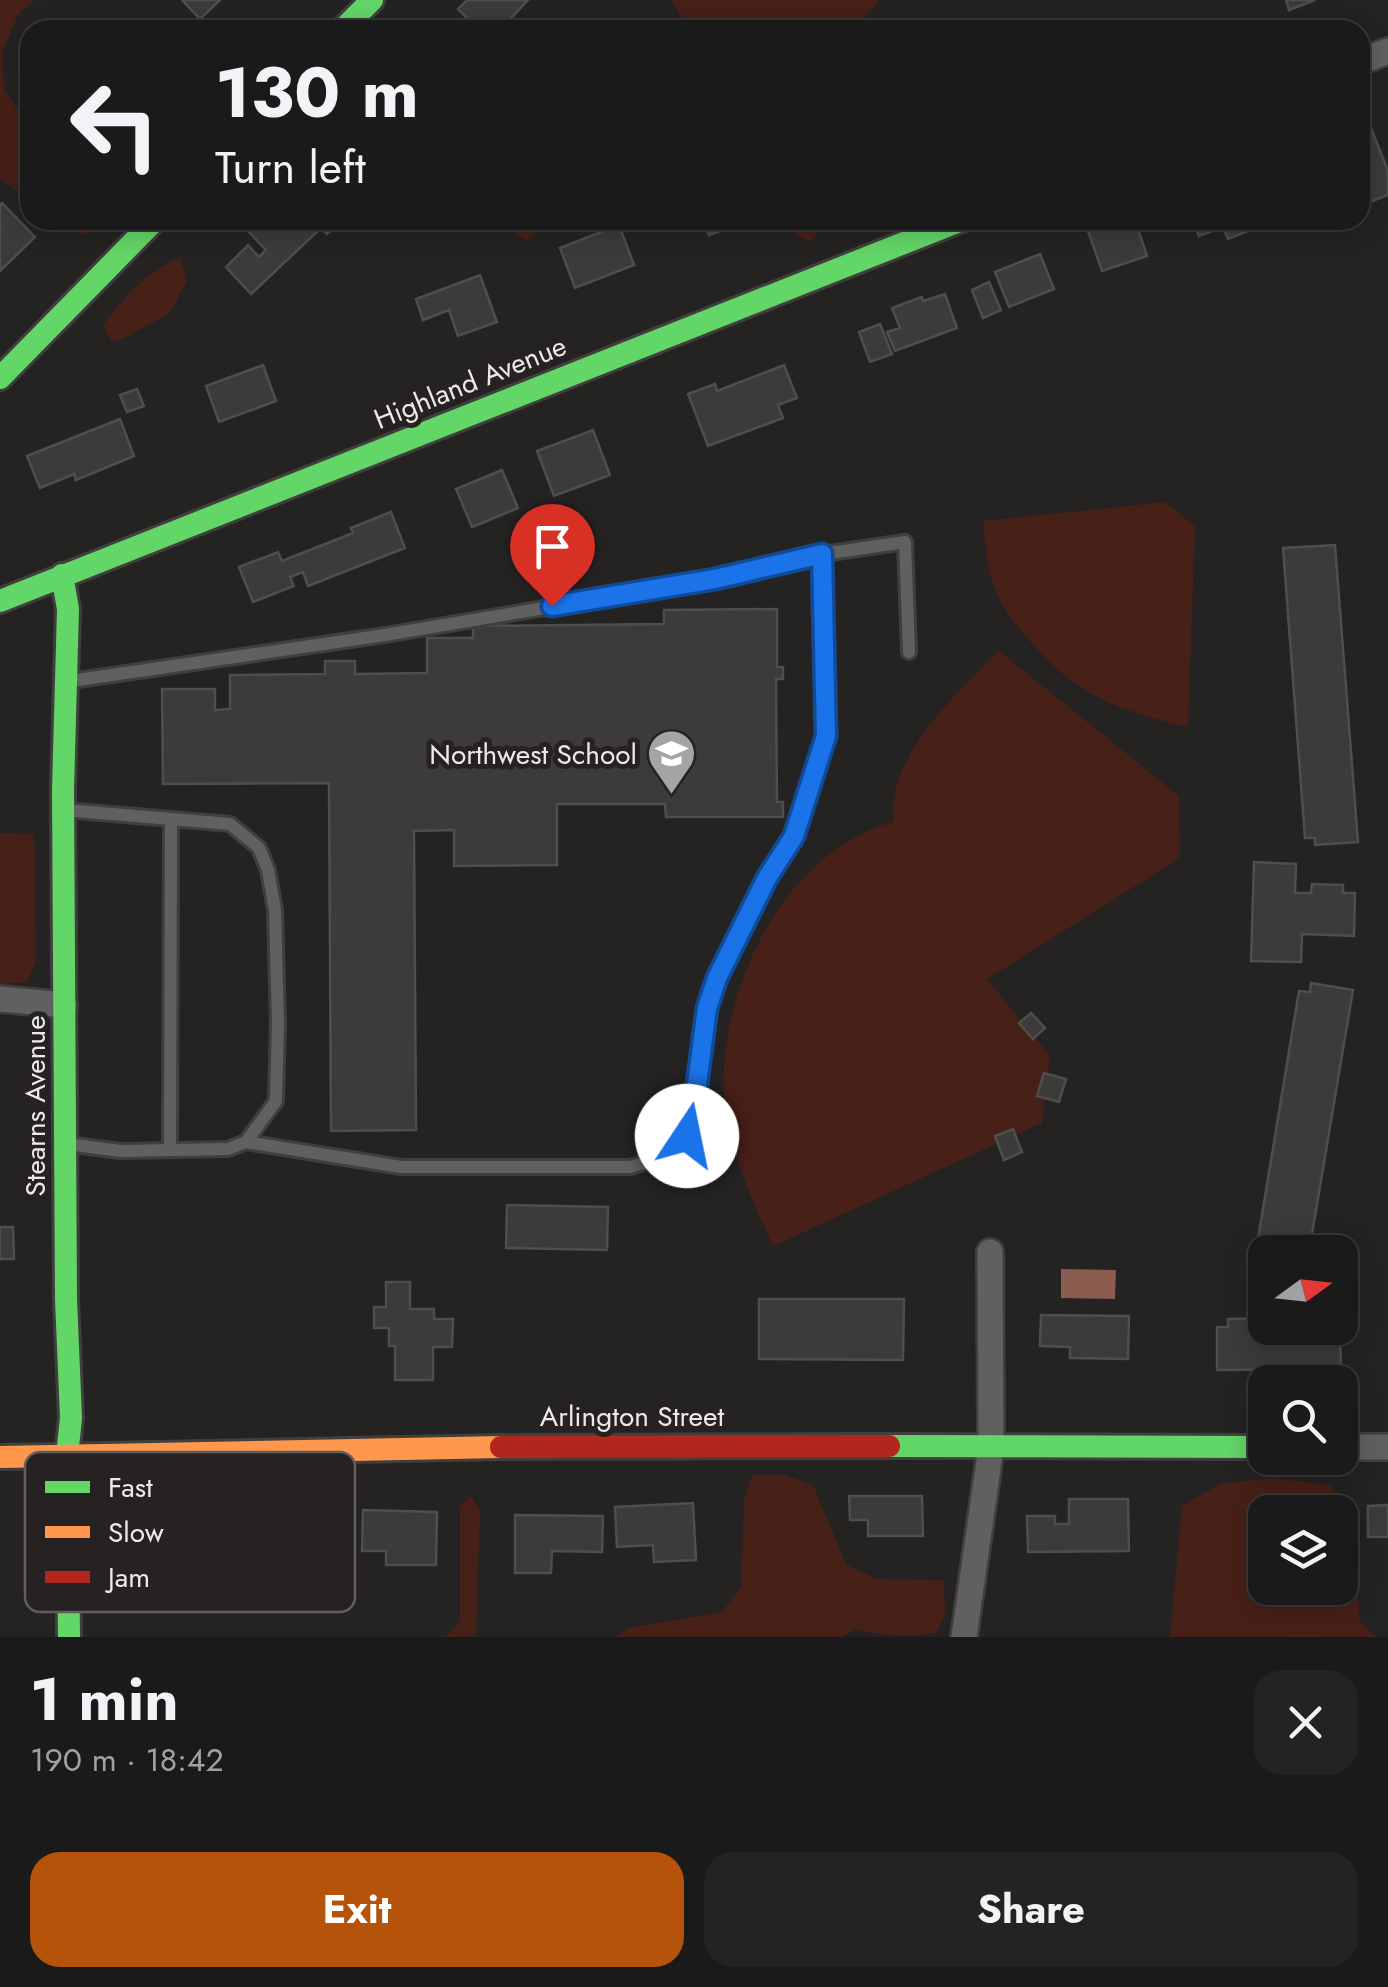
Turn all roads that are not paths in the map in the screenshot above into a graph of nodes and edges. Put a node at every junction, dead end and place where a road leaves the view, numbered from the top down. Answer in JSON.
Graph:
{"nodes":[{"id":1,"x":372,"y":0,"type":"edge"},
{"id":2,"x":352,"y":20,"type":"edge"},
{"id":3,"x":145,"y":230,"type":"edge"},
{"id":4,"x":937,"y":230,"type":"edge"},
{"id":5,"x":0,"y":378,"type":"edge"},
{"id":6,"x":822,"y":554,"type":"junction"},
{"id":7,"x":62,"y":576,"type":"junction"},
{"id":8,"x":0,"y":601,"type":"edge"},
{"id":9,"x":910,"y":652,"type":"dead end"},
{"id":10,"x":66,"y":682,"type":"junction"},
{"id":11,"x":64,"y":810,"type":"junction"},
{"id":12,"x":170,"y":819,"type":"junction"},
{"id":13,"x":0,"y":999,"type":"edge"},
{"id":14,"x":64,"y":1005,"type":"junction"},
{"id":15,"x":246,"y":1142,"type":"junction"},
{"id":16,"x":65,"y":1143,"type":"junction"},
{"id":17,"x":170,"y":1150,"type":"junction"},
{"id":18,"x":990,"y":1252,"type":"dead end"},
{"id":19,"x":991,"y":1447,"type":"junction"},
{"id":20,"x":1248,"y":1447,"type":"edge"},
{"id":21,"x":1358,"y":1447,"type":"edge"},
{"id":22,"x":1388,"y":1447,"type":"edge"},
{"id":23,"x":66,"y":1452,"type":"edge"},
{"id":24,"x":254,"y":1452,"type":"edge"},
{"id":25,"x":69,"y":1612,"type":"edge"},
{"id":26,"x":69,"y":1637,"type":"edge"},
{"id":27,"x":964,"y":1637,"type":"edge"}],
"edges":[{"from":1,"to":2,"type":"street"},
{"from":3,"to":5,"type":"street"},
{"from":4,"to":7,"type":"street","name":"Highland Avenue"},
{"from":6,"to":9,"type":"lane"},
{"from":6,"to":10,"type":"lane"},
{"from":6,"to":15,"type":"lane"},
{"from":7,"to":8,"type":"street","name":"Highland Avenue"},
{"from":7,"to":10,"type":"street","name":"Stearns Avenue"},
{"from":10,"to":11,"type":"street","name":"Stearns Avenue"},
{"from":11,"to":12,"type":"lane"},
{"from":11,"to":14,"type":"street","name":"Stearns Avenue"},
{"from":12,"to":15,"type":"lane"},
{"from":12,"to":17,"type":"lane"},
{"from":13,"to":14,"type":"street"},
{"from":14,"to":16,"type":"street","name":"Stearns Avenue"},
{"from":15,"to":17,"type":"lane"},
{"from":16,"to":17,"type":"lane"},
{"from":16,"to":23,"type":"street","name":"Stearns Avenue"},
{"from":18,"to":19,"type":"street"},
{"from":19,"to":20,"type":"street","name":"Arlington Street"},
{"from":19,"to":24,"type":"street","name":"Arlington Street"},
{"from":19,"to":27,"type":"street"},
{"from":21,"to":22,"type":"street"},
{"from":25,"to":26,"type":"street","name":"Stearns Avenue"}]}
